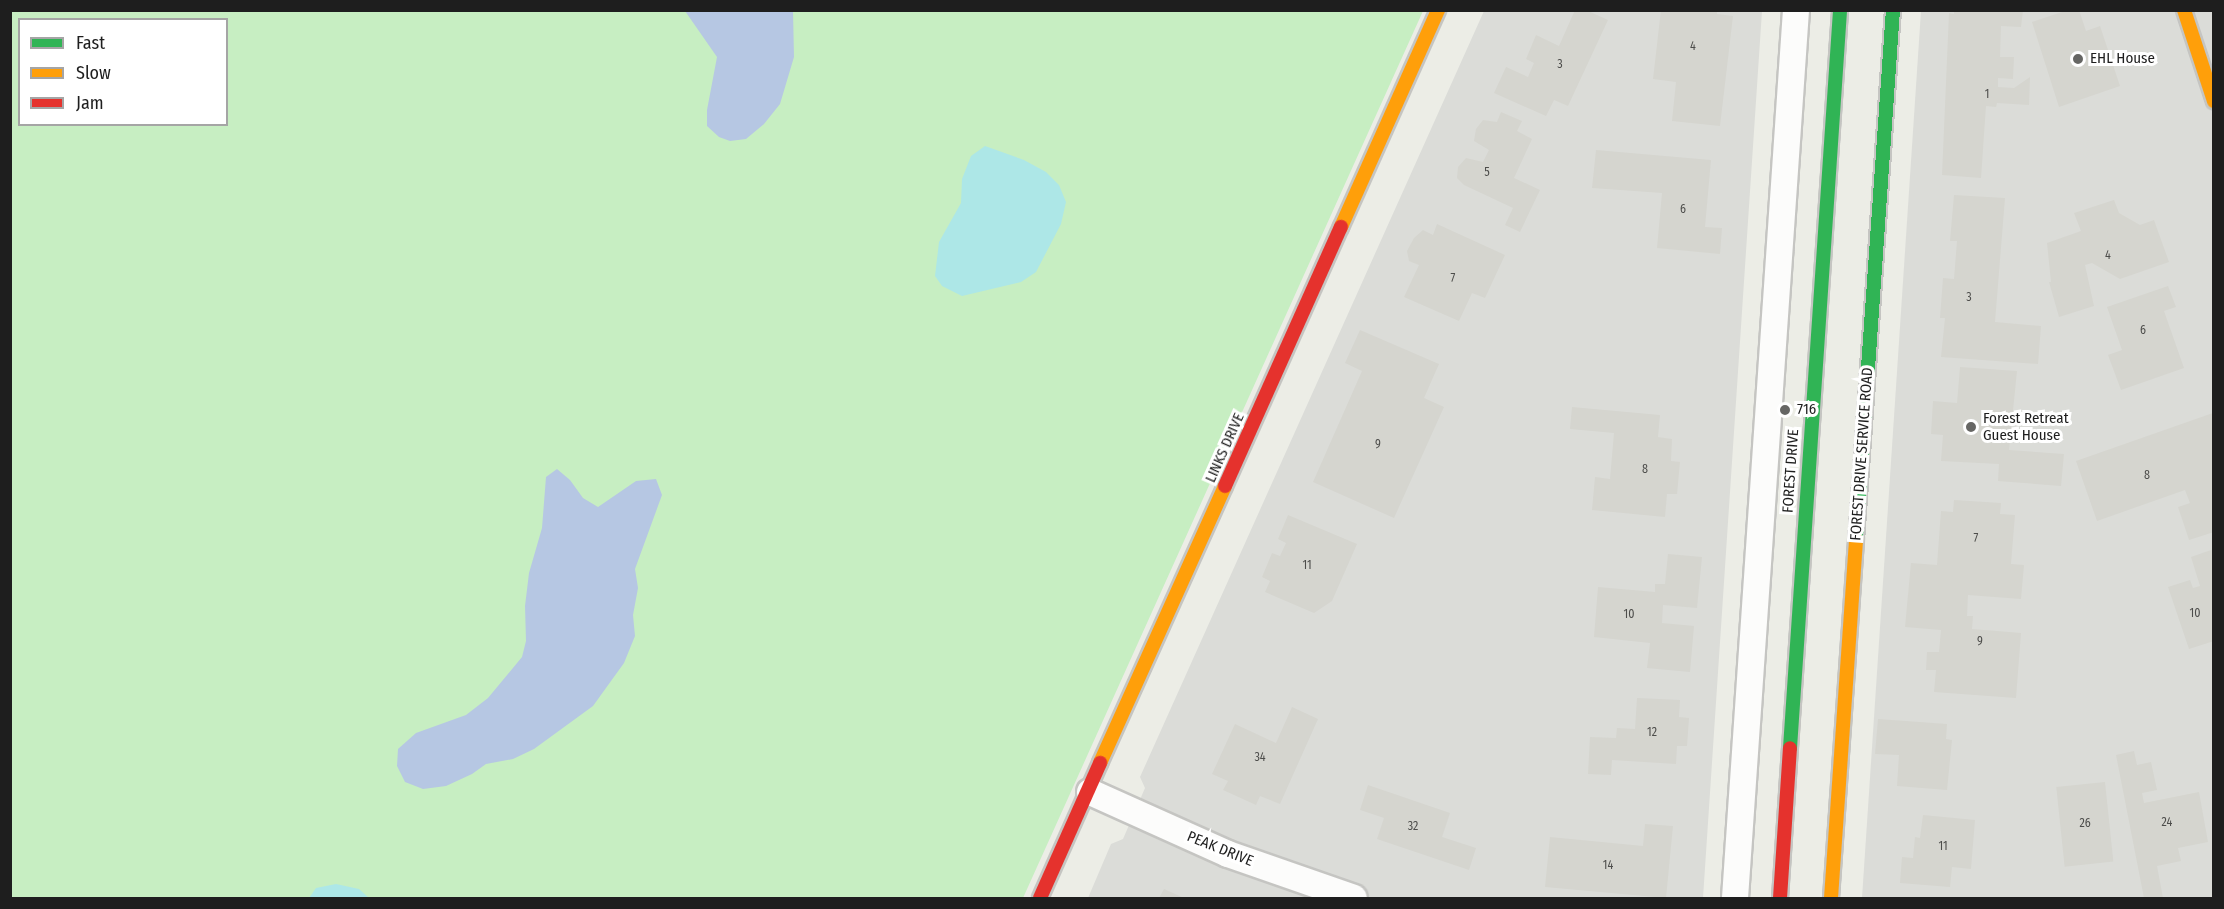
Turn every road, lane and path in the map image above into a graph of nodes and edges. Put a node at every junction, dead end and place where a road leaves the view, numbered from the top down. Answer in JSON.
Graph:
{"nodes":[{"id":1,"x":1438,"y":10,"type":"edge"},
{"id":2,"x":1796,"y":10,"type":"edge"},
{"id":3,"x":1840,"y":10,"type":"edge"},
{"id":4,"x":1893,"y":10,"type":"edge"},
{"id":5,"x":2184,"y":10,"type":"edge"},
{"id":6,"x":2214,"y":101,"type":"edge"},
{"id":7,"x":1090,"y":792,"type":"junction"},
{"id":8,"x":1040,"y":898,"type":"edge"},
{"id":9,"x":1354,"y":898,"type":"edge"},
{"id":10,"x":1735,"y":898,"type":"edge"},
{"id":11,"x":1780,"y":898,"type":"edge"},
{"id":12,"x":1831,"y":898,"type":"edge"}],
"edges":[{"from":1,"to":7,"type":"street","name":"LINKS DRIVE"},
{"from":2,"to":10,"type":"street"},
{"from":3,"to":11,"type":"street","name":"FOREST DRIVE"},
{"from":4,"to":12,"type":"street","name":"FOREST DRIVE SERVICE ROAD"},
{"from":5,"to":6,"type":"street"},
{"from":7,"to":8,"type":"street","name":"LINKS DRIVE"},
{"from":7,"to":9,"type":"street","name":"PEAK DRIVE"}]}
